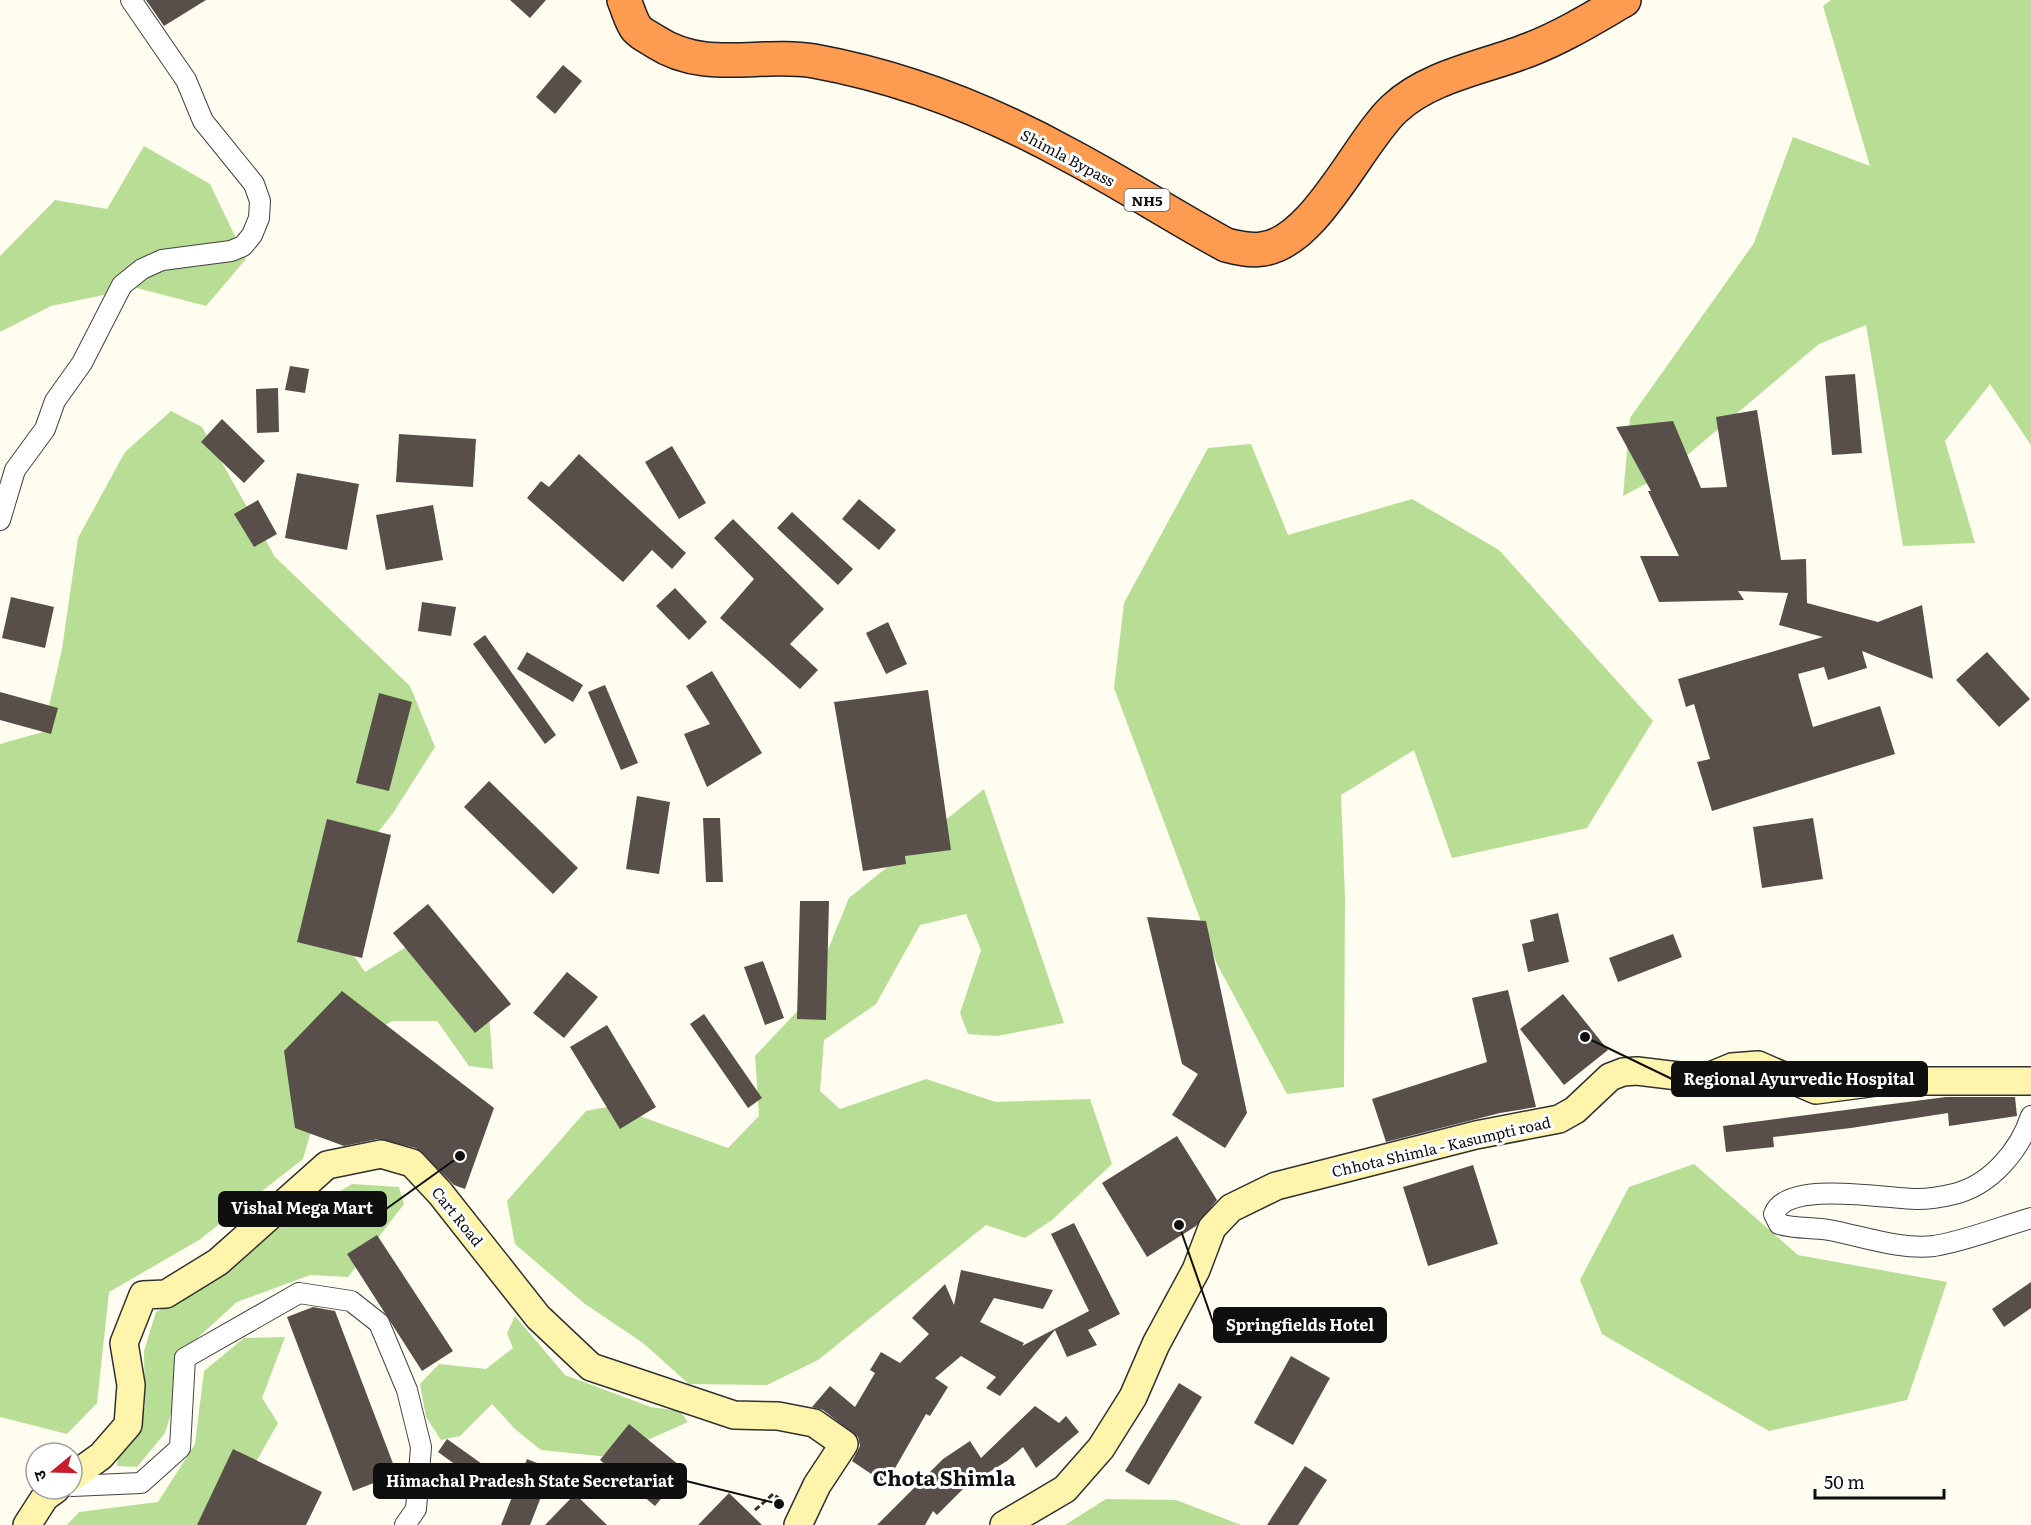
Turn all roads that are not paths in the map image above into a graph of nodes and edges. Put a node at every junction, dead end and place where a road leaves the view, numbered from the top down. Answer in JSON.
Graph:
{"nodes":[{"id":1,"x":131,"y":0,"type":"edge"},
{"id":2,"x":624,"y":0,"type":"edge"},
{"id":3,"x":1624,"y":0,"type":"edge"},
{"id":4,"x":0,"y":520,"type":"edge"},
{"id":5,"x":2031,"y":1081,"type":"edge"},
{"id":6,"x":2031,"y":1116,"type":"edge"},
{"id":7,"x":2031,"y":1218,"type":"edge"},
{"id":8,"x":84,"y":1468,"type":"edge"},
{"id":9,"x":84,"y":1485,"type":"edge"},
{"id":10,"x":42,"y":1501,"type":"edge"},
{"id":11,"x":27,"y":1525,"type":"edge"},
{"id":12,"x":405,"y":1525,"type":"edge"},
{"id":13,"x":798,"y":1525,"type":"edge"},
{"id":14,"x":1004,"y":1525,"type":"edge"}],
"edges":[{"from":1,"to":4,"type":"street"},
{"from":2,"to":3,"type":"highway","name":"Shimla Bypass","number":"NH5"},
{"from":5,"to":14,"type":"street","name":"Chhota Shimla - Kasumpti road"},
{"from":6,"to":7,"type":"street"},
{"from":8,"to":13,"type":"street","name":"Cart Road"},
{"from":9,"to":12,"type":"street"},
{"from":10,"to":11,"type":"street"}]}
